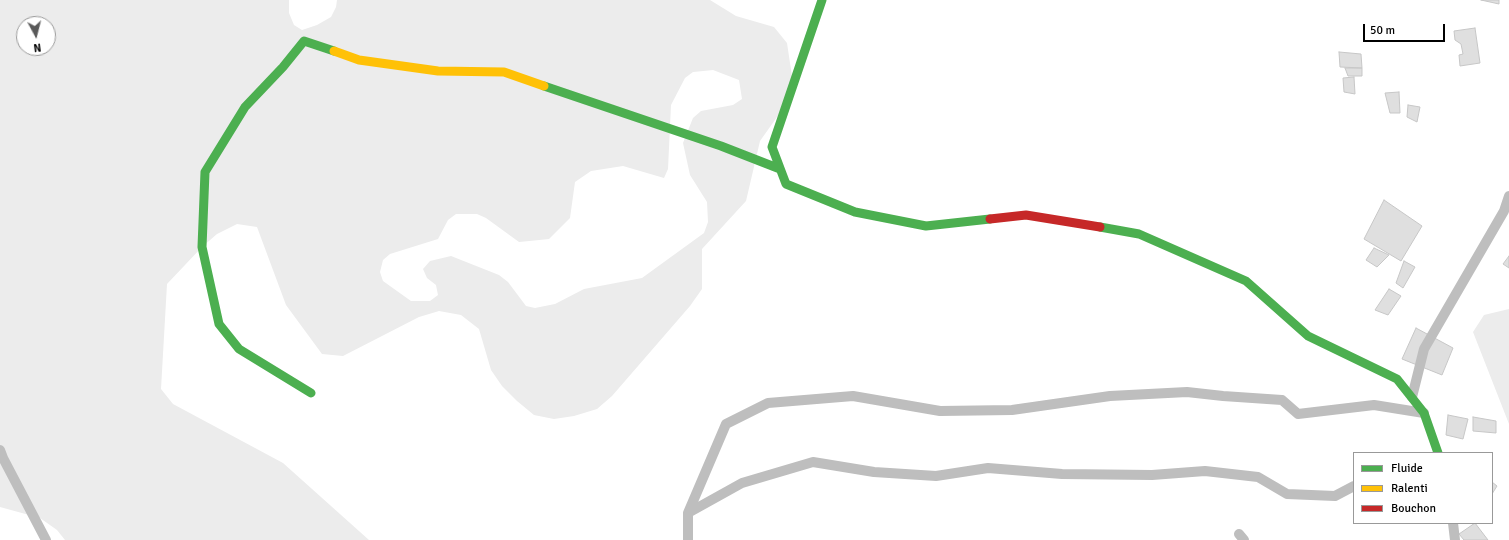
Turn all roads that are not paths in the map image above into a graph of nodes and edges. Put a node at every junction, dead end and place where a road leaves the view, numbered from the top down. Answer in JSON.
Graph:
{"nodes":[{"id":1,"x":822,"y":0,"type":"edge"},
{"id":2,"x":780,"y":169,"type":"junction"},
{"id":3,"x":1509,"y":196,"type":"edge"},
{"id":4,"x":311,"y":393,"type":"dead end"},
{"id":5,"x":1412,"y":397,"type":"junction"},
{"id":6,"x":1424,"y":413,"type":"junction"},
{"id":7,"x":0,"y":450,"type":"edge"},
{"id":8,"x":1438,"y":452,"type":"edge"},
{"id":9,"x":1353,"y":487,"type":"edge"},
{"id":10,"x":688,"y":513,"type":"junction"},
{"id":11,"x":1453,"y":524,"type":"edge"},
{"id":12,"x":46,"y":540,"type":"edge"},
{"id":13,"x":688,"y":540,"type":"edge"},
{"id":14,"x":1455,"y":540,"type":"edge"}],
"edges":[{"from":1,"to":2,"type":"street"},
{"from":2,"to":4,"type":"street"},
{"from":2,"to":5,"type":"street"},
{"from":3,"to":5,"type":"street"},
{"from":5,"to":6,"type":"street"},
{"from":6,"to":8,"type":"street"},
{"from":6,"to":10,"type":"street"},
{"from":7,"to":12,"type":"street"},
{"from":9,"to":10,"type":"street"},
{"from":10,"to":13,"type":"street"},
{"from":11,"to":14,"type":"street"}]}
